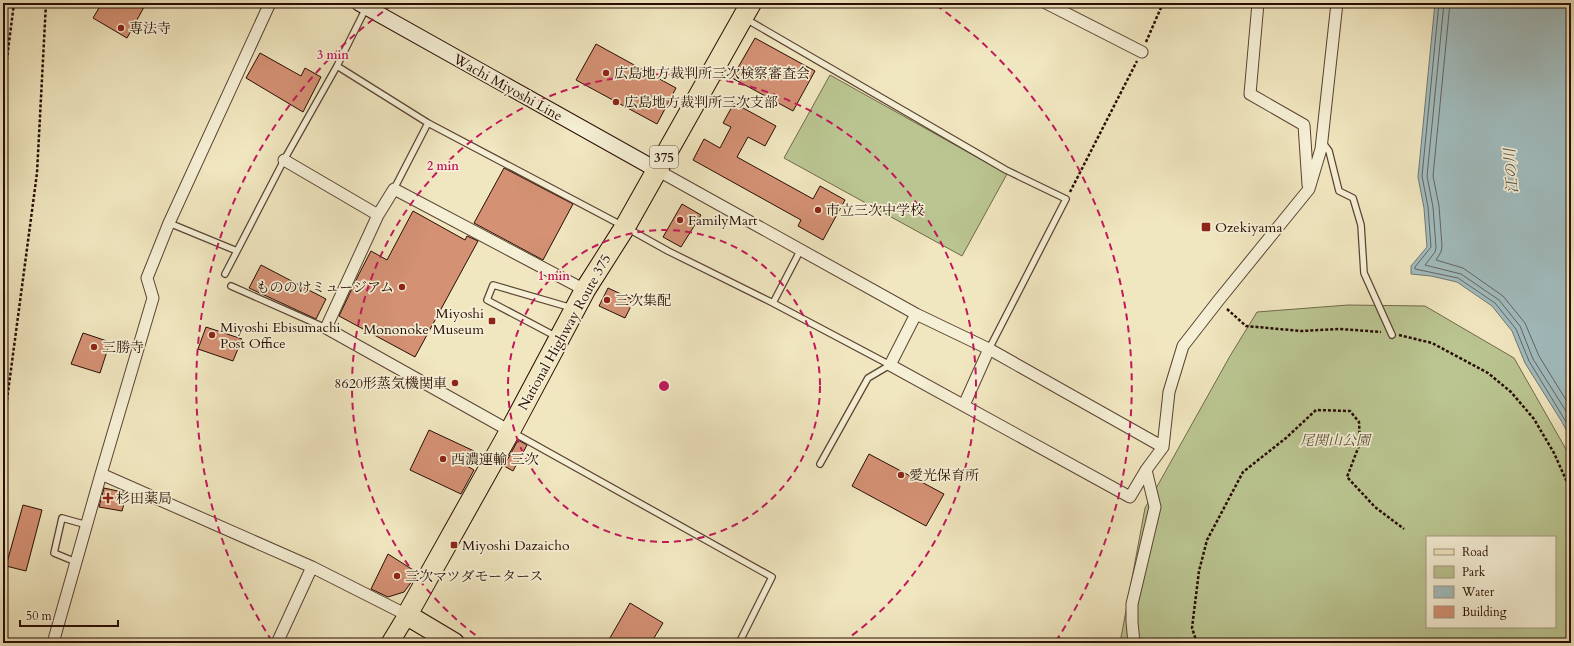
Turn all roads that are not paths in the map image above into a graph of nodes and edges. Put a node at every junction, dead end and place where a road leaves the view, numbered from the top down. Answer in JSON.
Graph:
{"nodes":[{"id":1,"x":270,"y":3,"type":"edge"},
{"id":2,"x":1046,"y":3,"type":"edge"},
{"id":3,"x":1258,"y":3,"type":"edge"},
{"id":4,"x":1337,"y":3,"type":"edge"},
{"id":5,"x":362,"y":5,"type":"edge"},
{"id":6,"x":747,"y":10,"type":"edge"},
{"id":7,"x":1142,"y":52,"type":"road end"},
{"id":8,"x":337,"y":66,"type":"junction"},
{"id":9,"x":428,"y":123,"type":"junction"},
{"id":10,"x":1322,"y":142,"type":"junction"},
{"id":11,"x":284,"y":160,"type":"junction"},
{"id":12,"x":657,"y":170,"type":"junction"},
{"id":13,"x":394,"y":189,"type":"junction"},
{"id":14,"x":1309,"y":189,"type":"junction"},
{"id":15,"x":378,"y":215,"type":"junction"},
{"id":16,"x":169,"y":223,"type":"junction"},
{"id":17,"x":625,"y":226,"type":"junction"},
{"id":18,"x":237,"y":251,"type":"junction"},
{"id":19,"x":800,"y":251,"type":"junction"},
{"id":20,"x":225,"y":274,"type":"dead end"},
{"id":21,"x":231,"y":286,"type":"dead end"},
{"id":22,"x":585,"y":290,"type":"junction"},
{"id":23,"x":773,"y":303,"type":"junction"},
{"id":24,"x":575,"y":309,"type":"junction"},
{"id":25,"x":916,"y":314,"type":"junction"},
{"id":26,"x":326,"y":328,"type":"junction"},
{"id":27,"x":1395,"y":335,"type":"road end"},
{"id":28,"x":559,"y":338,"type":"junction"},
{"id":29,"x":989,"y":349,"type":"junction"},
{"id":30,"x":890,"y":365,"type":"junction"},
{"id":31,"x":964,"y":405,"type":"junction"},
{"id":32,"x":510,"y":431,"type":"junction"},
{"id":33,"x":1163,"y":447,"type":"junction"},
{"id":34,"x":820,"y":464,"type":"dead end"},
{"id":35,"x":1146,"y":470,"type":"junction"},
{"id":36,"x":100,"y":474,"type":"junction"},
{"id":37,"x":86,"y":525,"type":"junction"},
{"id":38,"x":76,"y":562,"type":"junction"},
{"id":39,"x":312,"y":567,"type":"junction"},
{"id":40,"x":407,"y":615,"type":"junction"},
{"id":41,"x":54,"y":643,"type":"edge"},
{"id":42,"x":276,"y":643,"type":"edge"},
{"id":43,"x":390,"y":643,"type":"edge"},
{"id":44,"x":454,"y":643,"type":"edge"},
{"id":45,"x":739,"y":643,"type":"edge"},
{"id":46,"x":1134,"y":643,"type":"edge"}],
"edges":[{"from":1,"to":16,"type":"street"},
{"from":2,"to":7,"type":"street"},
{"from":3,"to":14,"type":"street"},
{"from":4,"to":10,"type":"street"},
{"from":5,"to":8,"type":"lane"},
{"from":5,"to":12,"type":"main road","name":"Wachi Miyoshi Line"},
{"from":6,"to":12,"type":"highway","name":"National Highway Route 375","number":"375"},
{"from":6,"to":29,"type":"lane"},
{"from":8,"to":9,"type":"lane"},
{"from":8,"to":11,"type":"lane"},
{"from":9,"to":13,"type":"lane"},
{"from":9,"to":17,"type":"lane"},
{"from":10,"to":14,"type":"street"},
{"from":10,"to":27,"type":"lane"},
{"from":11,"to":15,"type":"street"},
{"from":11,"to":18,"type":"lane"},
{"from":12,"to":17,"type":"highway","name":"National Highway Route 375","number":"375"},
{"from":12,"to":19,"type":"street"},
{"from":13,"to":15,"type":"street"},
{"from":13,"to":22,"type":"street"},
{"from":14,"to":33,"type":"street"},
{"from":15,"to":26,"type":"street"},
{"from":16,"to":18,"type":"lane"},
{"from":16,"to":36,"type":"street"},
{"from":17,"to":22,"type":"highway","name":"National Highway Route 375","number":"375"},
{"from":17,"to":23,"type":"lane"},
{"from":18,"to":20,"type":"lane"},
{"from":19,"to":23,"type":"lane"},
{"from":19,"to":25,"type":"street"},
{"from":21,"to":26,"type":"lane"},
{"from":22,"to":24,"type":"highway","name":"National Highway Route 375","number":"375"},
{"from":23,"to":30,"type":"lane"},
{"from":24,"to":28,"type":"highway","name":"National Highway Route 375","number":"375"},
{"from":24,"to":28,"type":"lane"},
{"from":25,"to":29,"type":"street"},
{"from":25,"to":30,"type":"street"},
{"from":26,"to":32,"type":"street"},
{"from":28,"to":32,"type":"highway","name":"National Highway Route 375","number":"375"},
{"from":29,"to":31,"type":"street"},
{"from":29,"to":33,"type":"street"},
{"from":30,"to":31,"type":"street"},
{"from":30,"to":34,"type":"lane"},
{"from":31,"to":35,"type":"street"},
{"from":32,"to":40,"type":"highway","name":"National Highway Route 375","number":"375"},
{"from":32,"to":45,"type":"lane"},
{"from":33,"to":35,"type":"street"},
{"from":35,"to":46,"type":"street"},
{"from":36,"to":37,"type":"street"},
{"from":36,"to":39,"type":"street"},
{"from":37,"to":38,"type":"street"},
{"from":37,"to":38,"type":"lane"},
{"from":38,"to":41,"type":"street"},
{"from":39,"to":40,"type":"street"},
{"from":39,"to":42,"type":"street"},
{"from":40,"to":43,"type":"main road"},
{"from":40,"to":44,"type":"highway"}]}
